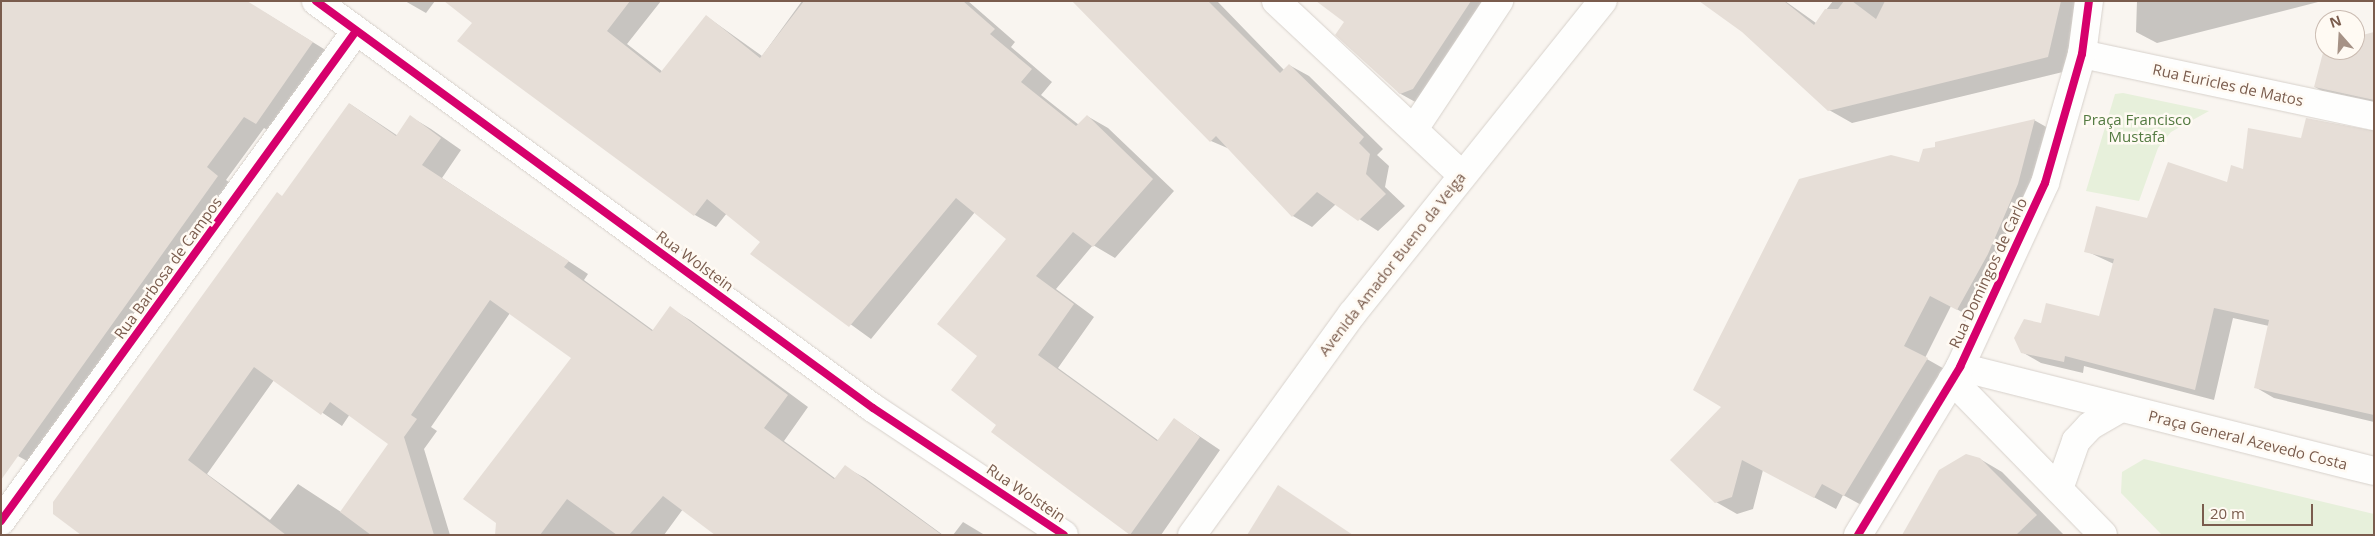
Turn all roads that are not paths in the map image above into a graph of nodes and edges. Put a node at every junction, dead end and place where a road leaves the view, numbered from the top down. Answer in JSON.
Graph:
{"nodes":[{"id":1,"x":316,"y":1,"type":"edge"},
{"id":2,"x":1276,"y":1,"type":"edge"},
{"id":3,"x":1499,"y":1,"type":"edge"},
{"id":4,"x":1603,"y":1,"type":"edge"},
{"id":5,"x":2089,"y":1,"type":"edge"},
{"id":6,"x":356,"y":31,"type":"junction"},
{"id":7,"x":2082,"y":54,"type":"junction"},
{"id":8,"x":2374,"y":116,"type":"edge"},
{"id":9,"x":1414,"y":129,"type":"junction"},
{"id":10,"x":1462,"y":174,"type":"junction"},
{"id":11,"x":1956,"y":374,"type":"junction"},
{"id":12,"x":2121,"y":408,"type":"junction"},
{"id":13,"x":2374,"y":471,"type":"edge"},
{"id":14,"x":2059,"y":489,"type":"junction"},
{"id":15,"x":1,"y":521,"type":"edge"},
{"id":16,"x":1064,"y":535,"type":"edge"},
{"id":17,"x":1192,"y":535,"type":"edge"},
{"id":18,"x":1858,"y":535,"type":"edge"},
{"id":19,"x":2103,"y":535,"type":"edge"}],
"edges":[{"from":1,"to":6,"type":"street","name":"Rua Wolstein"},
{"from":2,"to":9,"type":"street"},
{"from":3,"to":9,"type":"street"},
{"from":4,"to":10,"type":"street","name":"Avenida Amador Bueno da Veiga"},
{"from":5,"to":7,"type":"street","name":"Rua Domingos de Carlo"},
{"from":6,"to":15,"type":"street","name":"Rua Barbosa de Campos"},
{"from":6,"to":16,"type":"street","name":"Rua Wolstein"},
{"from":7,"to":8,"type":"street","name":"Rua Euricles de Matos"},
{"from":7,"to":11,"type":"street","name":"Rua Domingos de Carlo"},
{"from":9,"to":10,"type":"street"},
{"from":10,"to":17,"type":"street","name":"Avenida Amador Bueno da Veiga"},
{"from":11,"to":12,"type":"street","name":"Praça General Azevedo Costa"},
{"from":11,"to":14,"type":"street"},
{"from":11,"to":18,"type":"street","name":"Rua Domingos de Carlo"},
{"from":12,"to":13,"type":"street","name":"Praça General Azevedo Costa"},
{"from":12,"to":14,"type":"street"},
{"from":14,"to":19,"type":"street"}]}
